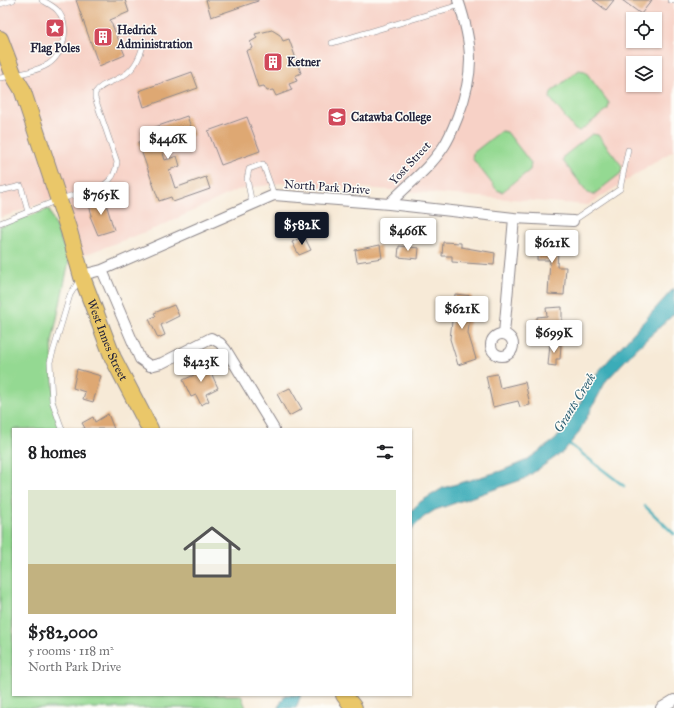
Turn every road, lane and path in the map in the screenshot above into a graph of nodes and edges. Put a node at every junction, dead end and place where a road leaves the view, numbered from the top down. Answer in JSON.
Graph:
{"nodes":[{"id":1,"x":13,"y":0,"type":"edge"},
{"id":2,"x":42,"y":0,"type":"edge"},
{"id":3,"x":670,"y":0,"type":"edge"},
{"id":4,"x":674,"y":1,"type":"edge"},
{"id":5,"x":459,"y":2,"type":"edge"},
{"id":6,"x":0,"y":4,"type":"edge"},
{"id":7,"x":0,"y":39,"type":"edge"},
{"id":8,"x":144,"y":41,"type":"dead end"},
{"id":9,"x":332,"y":43,"type":"dead end"},
{"id":10,"x":7,"y":77,"type":"edge"},
{"id":11,"x":628,"y":150,"type":"dead end"},
{"id":12,"x":0,"y":191,"type":"edge"},
{"id":13,"x":274,"y":195,"type":"junction"},
{"id":14,"x":54,"y":201,"type":"junction"},
{"id":15,"x":252,"y":204,"type":"junction"},
{"id":16,"x":389,"y":204,"type":"junction"},
{"id":17,"x":28,"y":212,"type":"junction"},
{"id":18,"x":514,"y":218,"type":"junction"},
{"id":19,"x":573,"y":221,"type":"joint"},
{"id":20,"x":0,"y":223,"type":"edge"},
{"id":21,"x":102,"y":270,"type":"junction"},
{"id":22,"x":82,"y":276,"type":"junction"},
{"id":23,"x":504,"y":334,"type":"dead end"},
{"id":24,"x":62,"y":428,"type":"edge"},
{"id":25,"x":149,"y":428,"type":"edge"},
{"id":26,"x":273,"y":428,"type":"edge"},
{"id":27,"x":345,"y":696,"type":"edge"},
{"id":28,"x":674,"y":700,"type":"edge"},
{"id":29,"x":354,"y":708,"type":"edge"},
{"id":30,"x":661,"y":708,"type":"edge"}],
"edges":[{"from":1,"to":6,"type":"lane"},
{"from":2,"to":10,"type":"lane"},
{"from":3,"to":4,"type":"lane"},
{"from":5,"to":9,"type":"lane"},
{"from":5,"to":16,"type":"street","name":"Yost Street"},
{"from":7,"to":10,"type":"main road","name":"West Innes Street"},
{"from":8,"to":14,"type":"lane"},
{"from":10,"to":14,"type":"main road","name":"West Innes Street"},
{"from":11,"to":19,"type":"lane"},
{"from":12,"to":17,"type":"lane"},
{"from":13,"to":15,"type":"street","name":"North Park Drive"},
{"from":13,"to":15,"type":"lane"},
{"from":13,"to":16,"type":"street","name":"North Park Drive"},
{"from":14,"to":17,"type":"lane"},
{"from":14,"to":22,"type":"main road","name":"West Innes Street"},
{"from":15,"to":21,"type":"street","name":"North Park Drive"},
{"from":16,"to":18,"type":"street","name":"North Park Drive"},
{"from":17,"to":20,"type":"lane"},
{"from":18,"to":19,"type":"street","name":"North Park Drive"},
{"from":18,"to":23,"type":"street"},
{"from":21,"to":22,"type":"street","name":"North Park Drive"},
{"from":21,"to":26,"type":"street"},
{"from":22,"to":24,"type":"lane"},
{"from":22,"to":25,"type":"main road","name":"West Innes Street"},
{"from":27,"to":29,"type":"main road"},
{"from":28,"to":30,"type":"street"}]}
